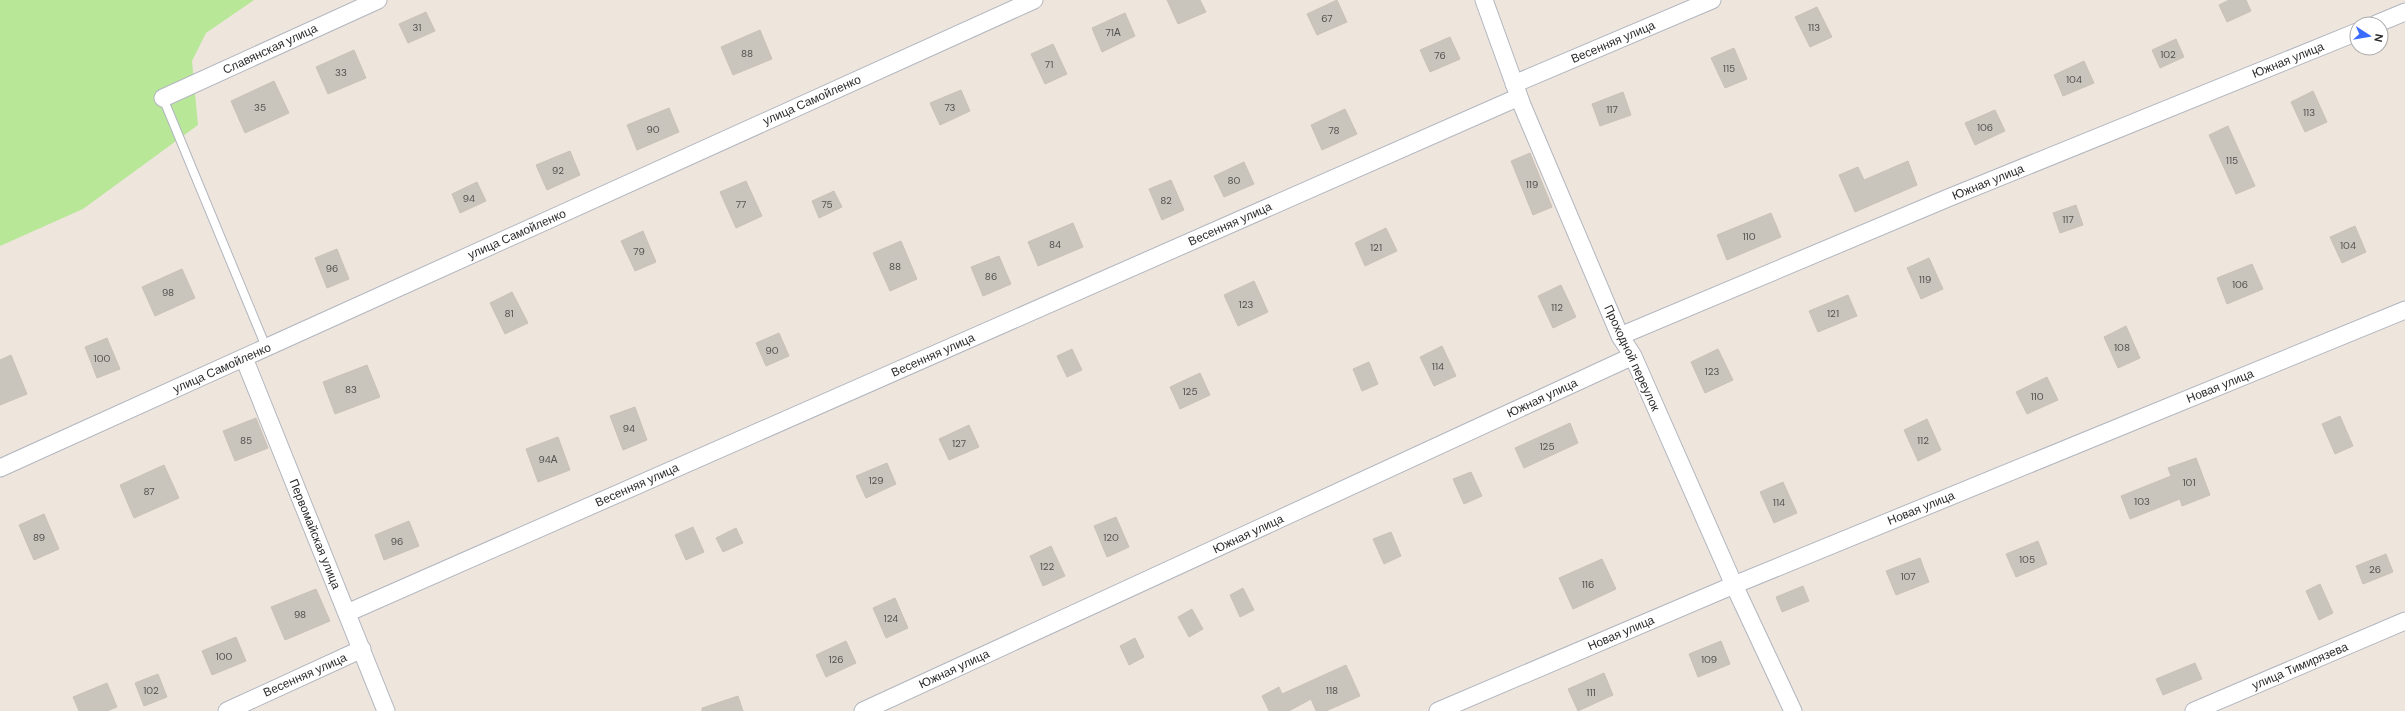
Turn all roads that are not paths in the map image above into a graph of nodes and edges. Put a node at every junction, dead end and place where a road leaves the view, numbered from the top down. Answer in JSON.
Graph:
{"nodes":[{"id":1,"x":378,"y":0,"type":"edge"},
{"id":2,"x":1034,"y":0,"type":"edge"},
{"id":3,"x":1484,"y":0,"type":"edge"},
{"id":4,"x":1712,"y":0,"type":"edge"},
{"id":5,"x":2405,"y":12,"type":"edge"},
{"id":6,"x":2389,"y":19,"type":"edge"},
{"id":7,"x":2349,"y":35,"type":"edge"},
{"id":8,"x":1517,"y":90,"type":"junction"},
{"id":9,"x":163,"y":98,"type":"joint"},
{"id":10,"x":2405,"y":310,"type":"edge"},
{"id":11,"x":1620,"y":336,"type":"junction"},
{"id":12,"x":266,"y":348,"type":"junction"},
{"id":13,"x":1633,"y":356,"type":"junction"},
{"id":14,"x":244,"y":358,"type":"junction"},
{"id":15,"x":0,"y":468,"type":"edge"},
{"id":16,"x":1734,"y":585,"type":"junction"},
{"id":17,"x":347,"y":613,"type":"junction"},
{"id":18,"x":2405,"y":621,"type":"edge"},
{"id":19,"x":362,"y":649,"type":"junction"},
{"id":20,"x":227,"y":711,"type":"edge"},
{"id":21,"x":386,"y":711,"type":"edge"},
{"id":22,"x":863,"y":711,"type":"edge"},
{"id":23,"x":1438,"y":711,"type":"edge"},
{"id":24,"x":1793,"y":711,"type":"edge"},
{"id":25,"x":2194,"y":711,"type":"edge"}],
"edges":[{"from":1,"to":9,"type":"street","name":"Славянская улица"},
{"from":2,"to":12,"type":"street","name":"улица Самойленко"},
{"from":3,"to":8,"type":"street","name":"Проходной переулок"},
{"from":4,"to":8,"type":"street","name":"Весенняя улица"},
{"from":5,"to":6,"type":"street"},
{"from":7,"to":11,"type":"street","name":"Южная улица"},
{"from":8,"to":11,"type":"street","name":"Проходной переулок"},
{"from":8,"to":17,"type":"street","name":"Весенняя улица"},
{"from":9,"to":12,"type":"lane"},
{"from":10,"to":16,"type":"street","name":"Новая улица"},
{"from":11,"to":13,"type":"street","name":"Проходной переулок"},
{"from":12,"to":14,"type":"street","name":"улица Самойленко"},
{"from":13,"to":16,"type":"street","name":"Проходной переулок"},
{"from":13,"to":22,"type":"street","name":"Южная улица"},
{"from":14,"to":15,"type":"street","name":"улица Самойленко"},
{"from":14,"to":17,"type":"street","name":"Первомайская улица"},
{"from":16,"to":23,"type":"street","name":"Новая улица"},
{"from":16,"to":24,"type":"street","name":"Проходной переулок"},
{"from":17,"to":19,"type":"street","name":"Первомайская улица"},
{"from":18,"to":25,"type":"street","name":"улица Тимирязева"},
{"from":19,"to":20,"type":"street","name":"Весенняя улица"},
{"from":19,"to":21,"type":"street","name":"Первомайская улица"}]}
